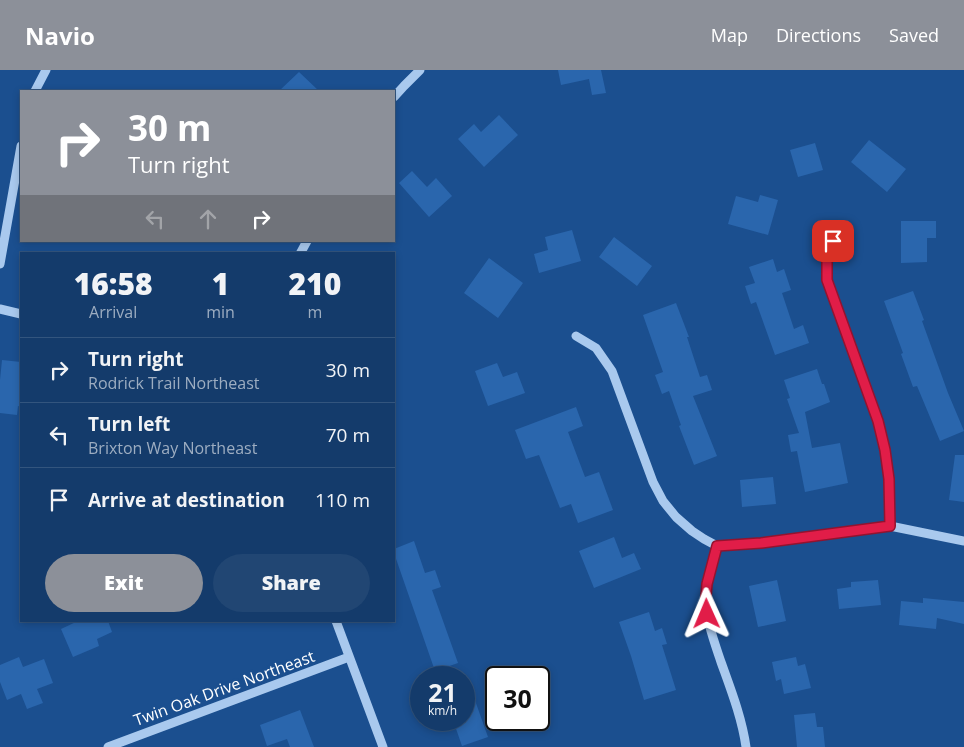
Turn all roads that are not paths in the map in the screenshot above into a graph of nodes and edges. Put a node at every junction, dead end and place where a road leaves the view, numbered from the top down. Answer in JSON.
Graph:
{"nodes":[{"id":1,"x":46,"y":70,"type":"edge"},
{"id":2,"x":420,"y":70,"type":"edge"},
{"id":3,"x":36,"y":90,"type":"edge"},
{"id":4,"x":395,"y":96,"type":"edge"},
{"id":5,"x":20,"y":152,"type":"edge"},
{"id":6,"x":833,"y":241,"type":"dead end"},
{"id":7,"x":0,"y":264,"type":"edge"},
{"id":8,"x":0,"y":309,"type":"edge"},
{"id":9,"x":20,"y":314,"type":"edge"},
{"id":10,"x":576,"y":336,"type":"dead end"},
{"id":11,"x":890,"y":526,"type":"junction"},
{"id":12,"x":964,"y":541,"type":"edge"},
{"id":13,"x":717,"y":546,"type":"junction"},
{"id":14,"x":336,"y":622,"type":"edge"},
{"id":15,"x":349,"y":656,"type":"junction"},
{"id":16,"x":108,"y":747,"type":"edge"},
{"id":17,"x":383,"y":747,"type":"edge"},
{"id":18,"x":746,"y":747,"type":"edge"}],
"edges":[{"from":1,"to":3,"type":"street"},
{"from":2,"to":4,"type":"street"},
{"from":5,"to":7,"type":"street"},
{"from":6,"to":11,"type":"street"},
{"from":8,"to":9,"type":"street"},
{"from":10,"to":13,"type":"street"},
{"from":11,"to":12,"type":"street"},
{"from":11,"to":13,"type":"street"},
{"from":13,"to":18,"type":"street"},
{"from":14,"to":15,"type":"street"},
{"from":15,"to":16,"type":"street","name":"Twin Oak Drive Northeast"},
{"from":15,"to":17,"type":"street"}]}
